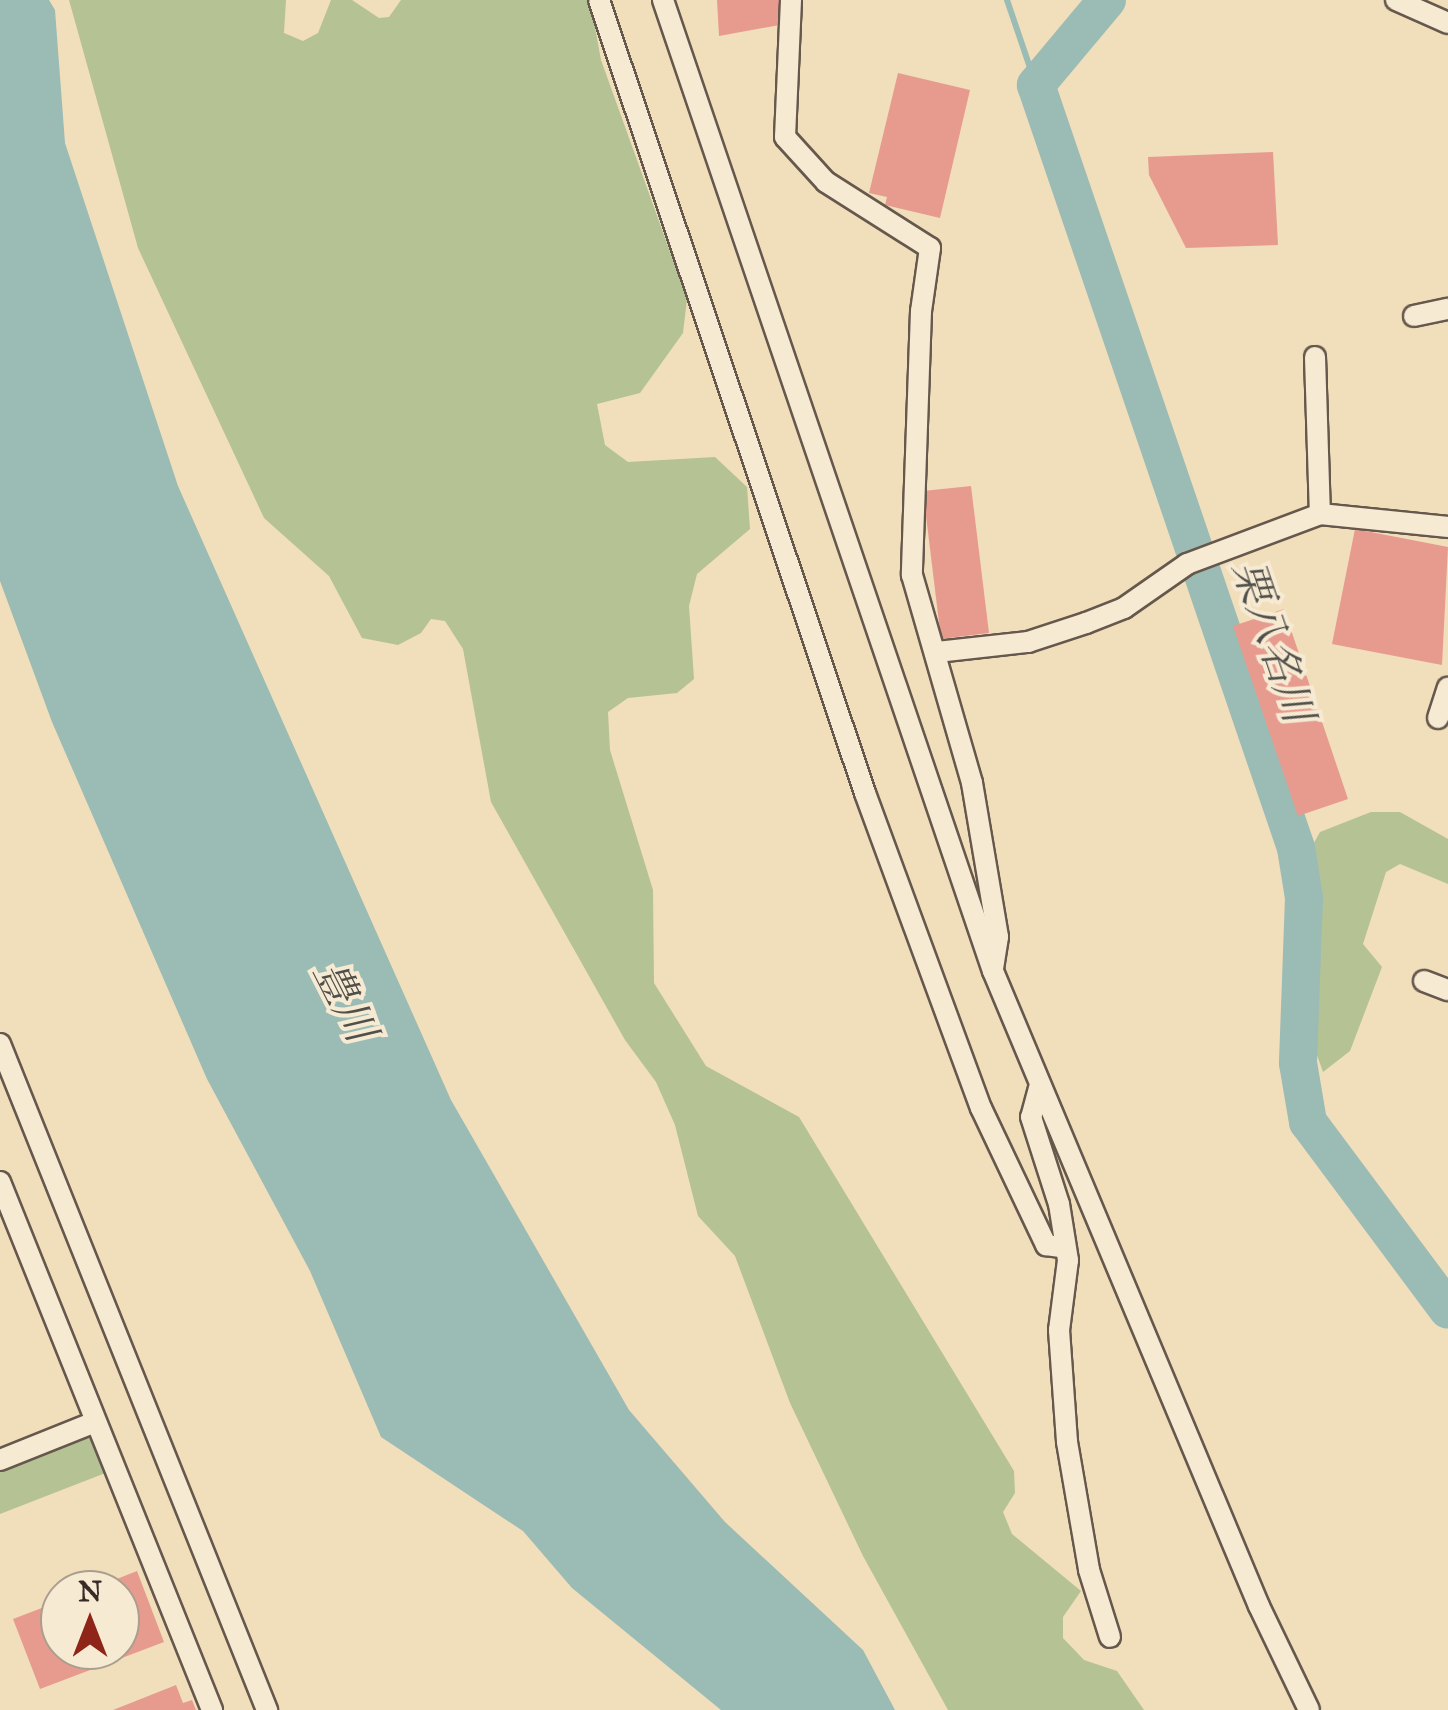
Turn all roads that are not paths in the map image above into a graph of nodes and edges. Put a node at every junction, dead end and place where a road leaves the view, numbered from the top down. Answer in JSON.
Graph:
{"nodes":[{"id":1,"x":599,"y":0,"type":"edge"},
{"id":2,"x":663,"y":0,"type":"edge"},
{"id":3,"x":791,"y":0,"type":"edge"},
{"id":4,"x":1396,"y":0,"type":"edge"},
{"id":5,"x":1448,"y":23,"type":"edge"},
{"id":6,"x":1448,"y":309,"type":"edge"},
{"id":7,"x":1414,"y":316,"type":"dead end"},
{"id":8,"x":1315,"y":357,"type":"dead end"},
{"id":9,"x":1320,"y":514,"type":"junction"},
{"id":10,"x":1448,"y":527,"type":"edge"},
{"id":11,"x":936,"y":652,"type":"junction"},
{"id":12,"x":1448,"y":688,"type":"edge"},
{"id":13,"x":1438,"y":718,"type":"dead end"},
{"id":14,"x":993,"y":971,"type":"junction"},
{"id":15,"x":1424,"y":981,"type":"dead end"},
{"id":16,"x":1448,"y":990,"type":"edge"},
{"id":17,"x":0,"y":1044,"type":"edge"},
{"id":18,"x":1039,"y":1088,"type":"junction"},
{"id":19,"x":0,"y":1182,"type":"edge"},
{"id":20,"x":1064,"y":1240,"type":"junction"},
{"id":21,"x":94,"y":1422,"type":"junction"},
{"id":22,"x":0,"y":1460,"type":"edge"},
{"id":23,"x":1110,"y":1637,"type":"dead end"},
{"id":24,"x":212,"y":1710,"type":"edge"},
{"id":25,"x":267,"y":1710,"type":"edge"},
{"id":26,"x":1309,"y":1710,"type":"edge"}],
"edges":[{"from":1,"to":20,"type":"street"},
{"from":2,"to":14,"type":"street"},
{"from":3,"to":11,"type":"street"},
{"from":4,"to":5,"type":"street"},
{"from":6,"to":7,"type":"street"},
{"from":8,"to":9,"type":"street"},
{"from":9,"to":10,"type":"street"},
{"from":9,"to":11,"type":"street"},
{"from":11,"to":14,"type":"street"},
{"from":12,"to":13,"type":"street"},
{"from":14,"to":18,"type":"street"},
{"from":15,"to":16,"type":"street"},
{"from":17,"to":25,"type":"street"},
{"from":18,"to":20,"type":"street"},
{"from":18,"to":26,"type":"street"},
{"from":19,"to":21,"type":"street"},
{"from":20,"to":23,"type":"street"},
{"from":21,"to":22,"type":"street"},
{"from":21,"to":24,"type":"street"}]}
